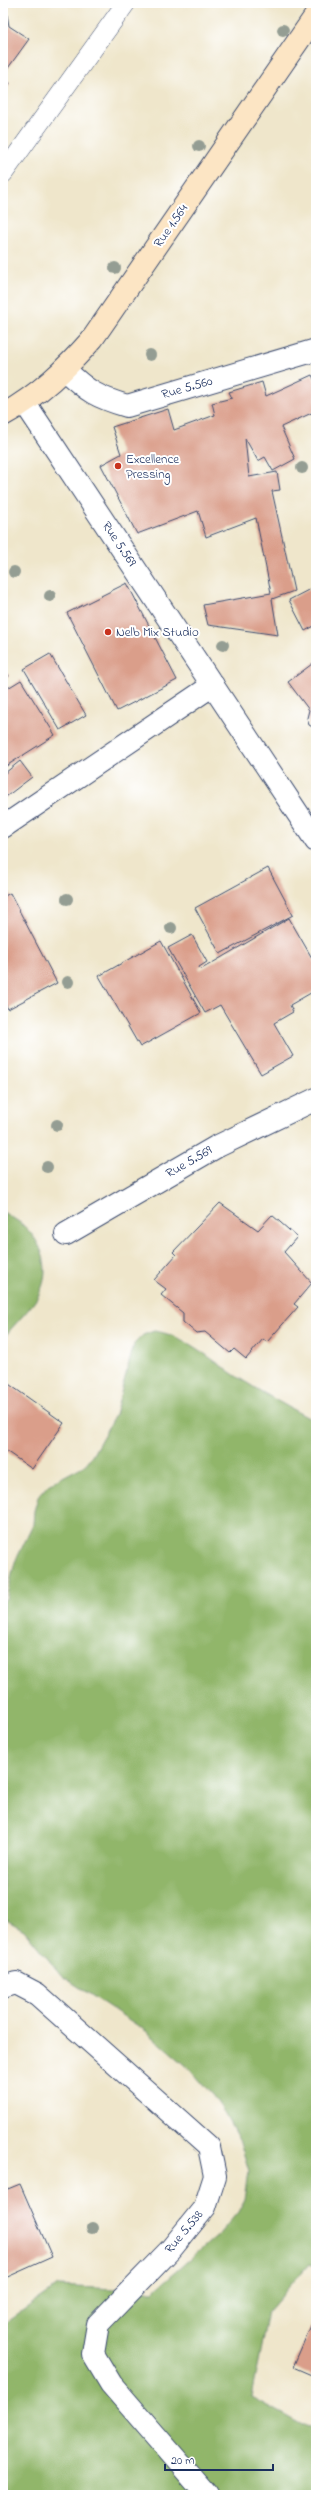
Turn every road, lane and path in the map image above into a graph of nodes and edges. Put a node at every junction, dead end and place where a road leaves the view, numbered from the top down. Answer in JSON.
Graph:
{"nodes":[{"id":1,"x":126,"y":3,"type":"edge"},
{"id":2,"x":316,"y":15,"type":"edge"},
{"id":3,"x":3,"y":174,"type":"edge"},
{"id":4,"x":316,"y":350,"type":"edge"},
{"id":5,"x":65,"y":370,"type":"junction"},
{"id":6,"x":26,"y":403,"type":"junction"},
{"id":7,"x":3,"y":415,"type":"edge"},
{"id":8,"x":212,"y":685,"type":"junction"},
{"id":9,"x":3,"y":827,"type":"edge"},
{"id":10,"x":316,"y":841,"type":"edge"},
{"id":11,"x":316,"y":1099,"type":"edge"},
{"id":12,"x":66,"y":1234,"type":"dead end"},
{"id":13,"x":3,"y":1987,"type":"edge"},
{"id":14,"x":207,"y":2495,"type":"edge"}],
"edges":[{"from":1,"to":3,"type":"lane"},
{"from":2,"to":5,"type":"main road","name":"Rue 1.564"},
{"from":4,"to":5,"type":"street","name":"Rue 5.560"},
{"from":5,"to":6,"type":"main road","name":"Rue 1.564"},
{"from":6,"to":7,"type":"main road","name":"Rue 1.564"},
{"from":6,"to":8,"type":"street","name":"Rue 5.569"},
{"from":8,"to":9,"type":"street"},
{"from":8,"to":10,"type":"street","name":"Rue 5.569"},
{"from":11,"to":12,"type":"street","name":"Rue 5.569"},
{"from":13,"to":14,"type":"street","name":"Rue 5.538"}]}
